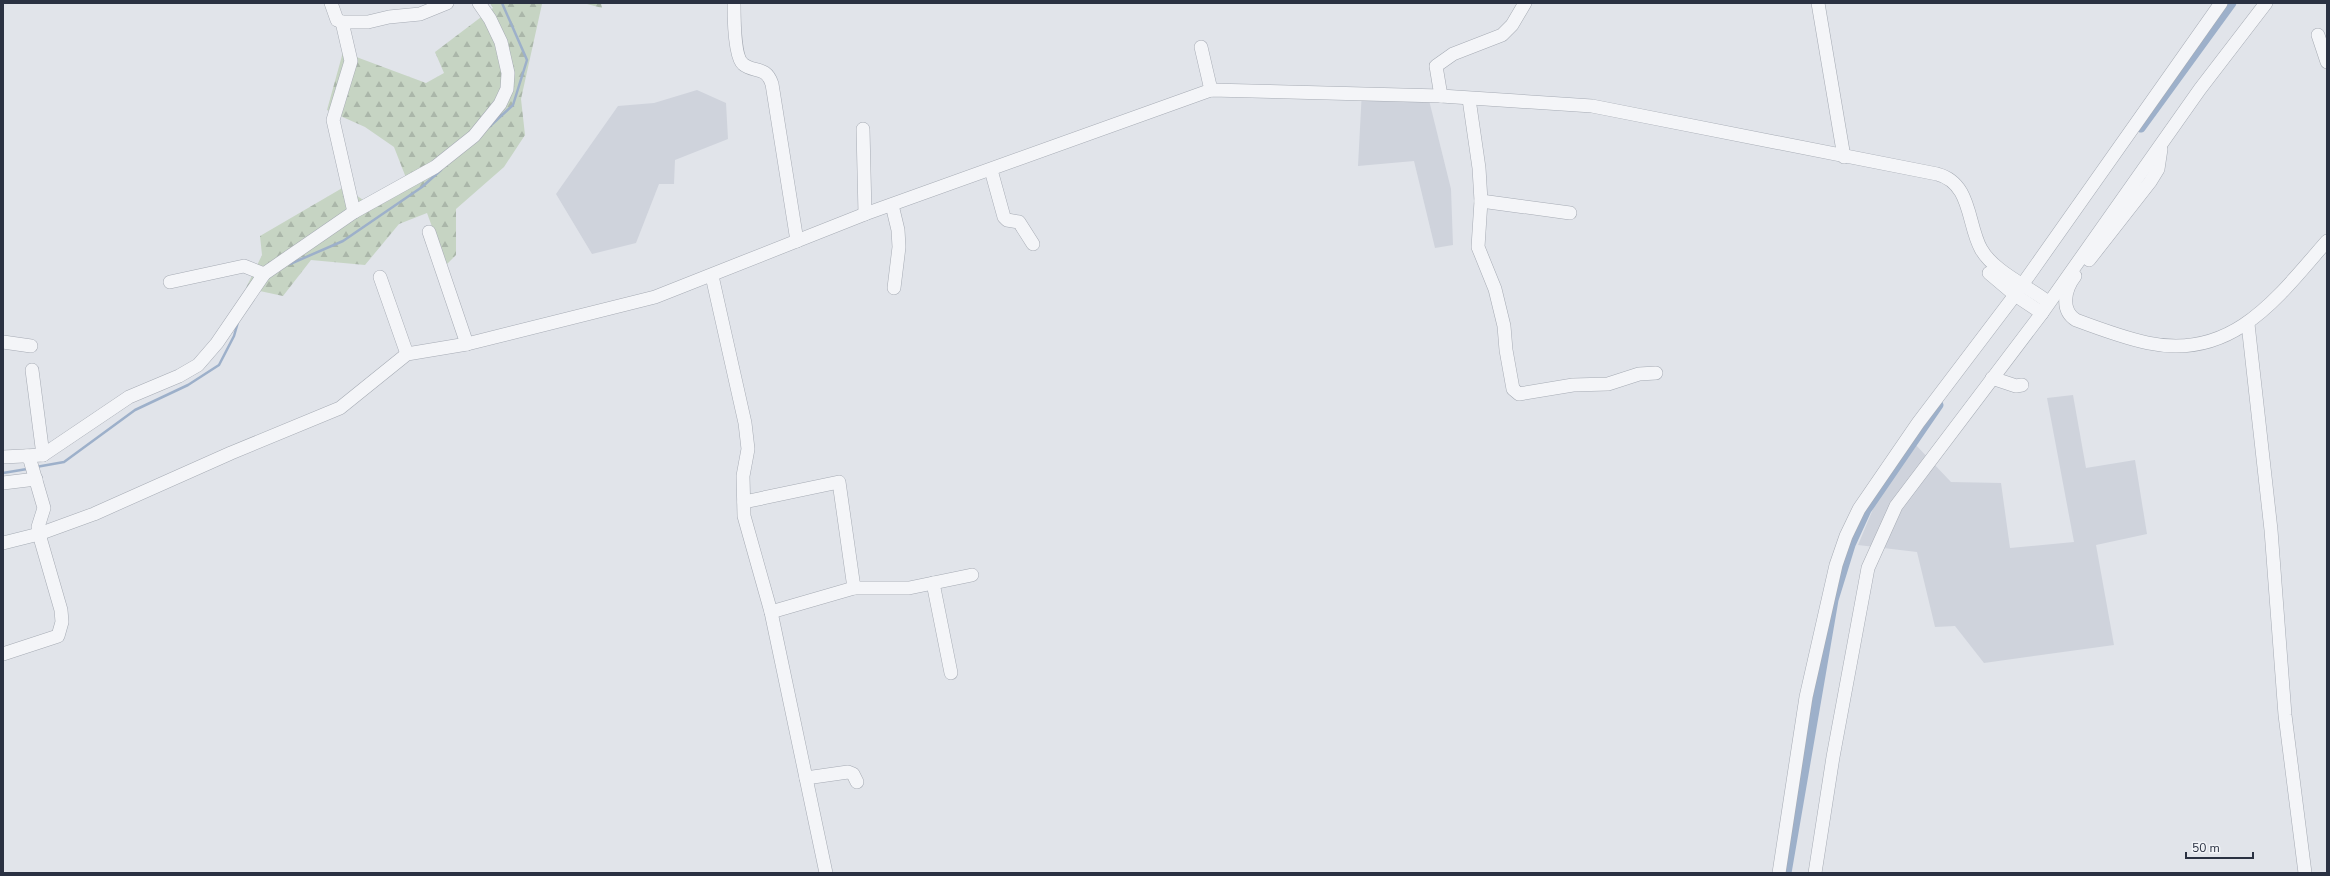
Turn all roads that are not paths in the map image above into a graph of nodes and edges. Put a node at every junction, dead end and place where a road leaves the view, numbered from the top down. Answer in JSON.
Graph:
{"nodes":[{"id":1,"x":331,"y":3,"type":"edge"},
{"id":2,"x":447,"y":3,"type":"edge"},
{"id":3,"x":479,"y":3,"type":"edge"},
{"id":4,"x":734,"y":3,"type":"edge"},
{"id":5,"x":1525,"y":3,"type":"edge"},
{"id":6,"x":1818,"y":3,"type":"edge"},
{"id":7,"x":2221,"y":3,"type":"edge"},
{"id":8,"x":2266,"y":3,"type":"edge"},
{"id":9,"x":342,"y":22,"type":"junction"},
{"id":10,"x":2318,"y":35,"type":"dead end"},
{"id":11,"x":1201,"y":47,"type":"dead end"},
{"id":12,"x":2327,"y":62,"type":"edge"},
{"id":13,"x":1211,"y":90,"type":"junction"},
{"id":14,"x":1441,"y":96,"type":"junction"},
{"id":15,"x":1469,"y":99,"type":"junction"},
{"id":16,"x":863,"y":129,"type":"dead end"},
{"id":17,"x":1844,"y":157,"type":"junction"},
{"id":18,"x":991,"y":170,"type":"junction"},
{"id":19,"x":2133,"y":195,"type":"junction"},
{"id":20,"x":1481,"y":201,"type":"junction"},
{"id":21,"x":892,"y":205,"type":"junction"},
{"id":22,"x":354,"y":212,"type":"junction"},
{"id":23,"x":1570,"y":213,"type":"dead end"},
{"id":24,"x":865,"y":214,"type":"junction"},
{"id":25,"x":429,"y":232,"type":"dead end"},
{"id":26,"x":797,"y":240,"type":"junction"},
{"id":27,"x":2327,"y":241,"type":"edge"},
{"id":28,"x":1034,"y":244,"type":"dead end"},
{"id":29,"x":1989,"y":273,"type":"dead end"},
{"id":30,"x":264,"y":274,"type":"junction"},
{"id":31,"x":380,"y":276,"type":"dead end"},
{"id":32,"x":712,"y":276,"type":"junction"},
{"id":33,"x":170,"y":282,"type":"dead end"},
{"id":34,"x":894,"y":288,"type":"dead end"},
{"id":35,"x":2019,"y":290,"type":"junction"},
{"id":36,"x":2042,"y":305,"type":"junction"},
{"id":37,"x":2248,"y":324,"type":"junction"},
{"id":38,"x":3,"y":342,"type":"edge"},
{"id":39,"x":467,"y":344,"type":"junction"},
{"id":40,"x":31,"y":346,"type":"dead end"},
{"id":41,"x":407,"y":354,"type":"junction"},
{"id":42,"x":32,"y":370,"type":"dead end"},
{"id":43,"x":1656,"y":373,"type":"dead end"},
{"id":44,"x":1992,"y":378,"type":"junction"},
{"id":45,"x":2022,"y":385,"type":"dead end"},
{"id":46,"x":43,"y":455,"type":"junction"},
{"id":47,"x":3,"y":457,"type":"edge"},
{"id":48,"x":29,"y":458,"type":"junction"},
{"id":49,"x":36,"y":477,"type":"junction"},
{"id":50,"x":3,"y":483,"type":"edge"},
{"id":51,"x":744,"y":502,"type":"junction"},
{"id":52,"x":39,"y":534,"type":"junction"},
{"id":53,"x":3,"y":543,"type":"edge"},
{"id":54,"x":972,"y":575,"type":"dead end"},
{"id":55,"x":933,"y":583,"type":"junction"},
{"id":56,"x":854,"y":588,"type":"junction"},
{"id":57,"x":771,"y":612,"type":"junction"},
{"id":58,"x":3,"y":654,"type":"edge"},
{"id":59,"x":950,"y":673,"type":"dead end"},
{"id":60,"x":806,"y":778,"type":"junction"},
{"id":61,"x":857,"y":782,"type":"dead end"},
{"id":62,"x":826,"y":873,"type":"edge"},
{"id":63,"x":1779,"y":873,"type":"edge"},
{"id":64,"x":1815,"y":873,"type":"edge"},
{"id":65,"x":2305,"y":873,"type":"edge"}],
"edges":[{"from":1,"to":9,"type":"street"},
{"from":2,"to":9,"type":"street"},
{"from":3,"to":22,"type":"street"},
{"from":4,"to":26,"type":"street"},
{"from":5,"to":14,"type":"street"},
{"from":6,"to":17,"type":"street"},
{"from":7,"to":35,"type":"street"},
{"from":8,"to":19,"type":"street"},
{"from":9,"to":22,"type":"street"},
{"from":10,"to":12,"type":"street"},
{"from":11,"to":13,"type":"street"},
{"from":13,"to":14,"type":"street"},
{"from":13,"to":18,"type":"street"},
{"from":14,"to":15,"type":"street"},
{"from":15,"to":17,"type":"street"},
{"from":15,"to":20,"type":"street"},
{"from":16,"to":24,"type":"street"},
{"from":17,"to":35,"type":"street"},
{"from":18,"to":21,"type":"street"},
{"from":18,"to":28,"type":"street"},
{"from":19,"to":36,"type":"street"},
{"from":19,"to":37,"type":"street"},
{"from":20,"to":23,"type":"street"},
{"from":20,"to":43,"type":"street"},
{"from":21,"to":24,"type":"street"},
{"from":21,"to":34,"type":"street"},
{"from":22,"to":30,"type":"street"},
{"from":24,"to":26,"type":"street"},
{"from":25,"to":39,"type":"street"},
{"from":26,"to":32,"type":"street"},
{"from":27,"to":37,"type":"street"},
{"from":29,"to":35,"type":"street"},
{"from":30,"to":33,"type":"street"},
{"from":30,"to":46,"type":"street"},
{"from":31,"to":41,"type":"street"},
{"from":32,"to":39,"type":"street"},
{"from":32,"to":51,"type":"street"},
{"from":35,"to":36,"type":"street"},
{"from":35,"to":63,"type":"street"},
{"from":36,"to":44,"type":"street"},
{"from":37,"to":65,"type":"street"},
{"from":38,"to":40,"type":"street"},
{"from":39,"to":41,"type":"street"},
{"from":41,"to":52,"type":"street"},
{"from":42,"to":46,"type":"street"},
{"from":44,"to":45,"type":"street"},
{"from":44,"to":64,"type":"street"},
{"from":46,"to":48,"type":"street"},
{"from":47,"to":48,"type":"street"},
{"from":48,"to":49,"type":"street"},
{"from":49,"to":50,"type":"street"},
{"from":49,"to":52,"type":"street"},
{"from":51,"to":56,"type":"street"},
{"from":51,"to":57,"type":"street"},
{"from":52,"to":53,"type":"street"},
{"from":52,"to":58,"type":"street"},
{"from":54,"to":55,"type":"street"},
{"from":55,"to":56,"type":"street"},
{"from":55,"to":59,"type":"street"},
{"from":56,"to":57,"type":"street"},
{"from":57,"to":60,"type":"street"},
{"from":60,"to":61,"type":"street"},
{"from":60,"to":62,"type":"street"}]}
